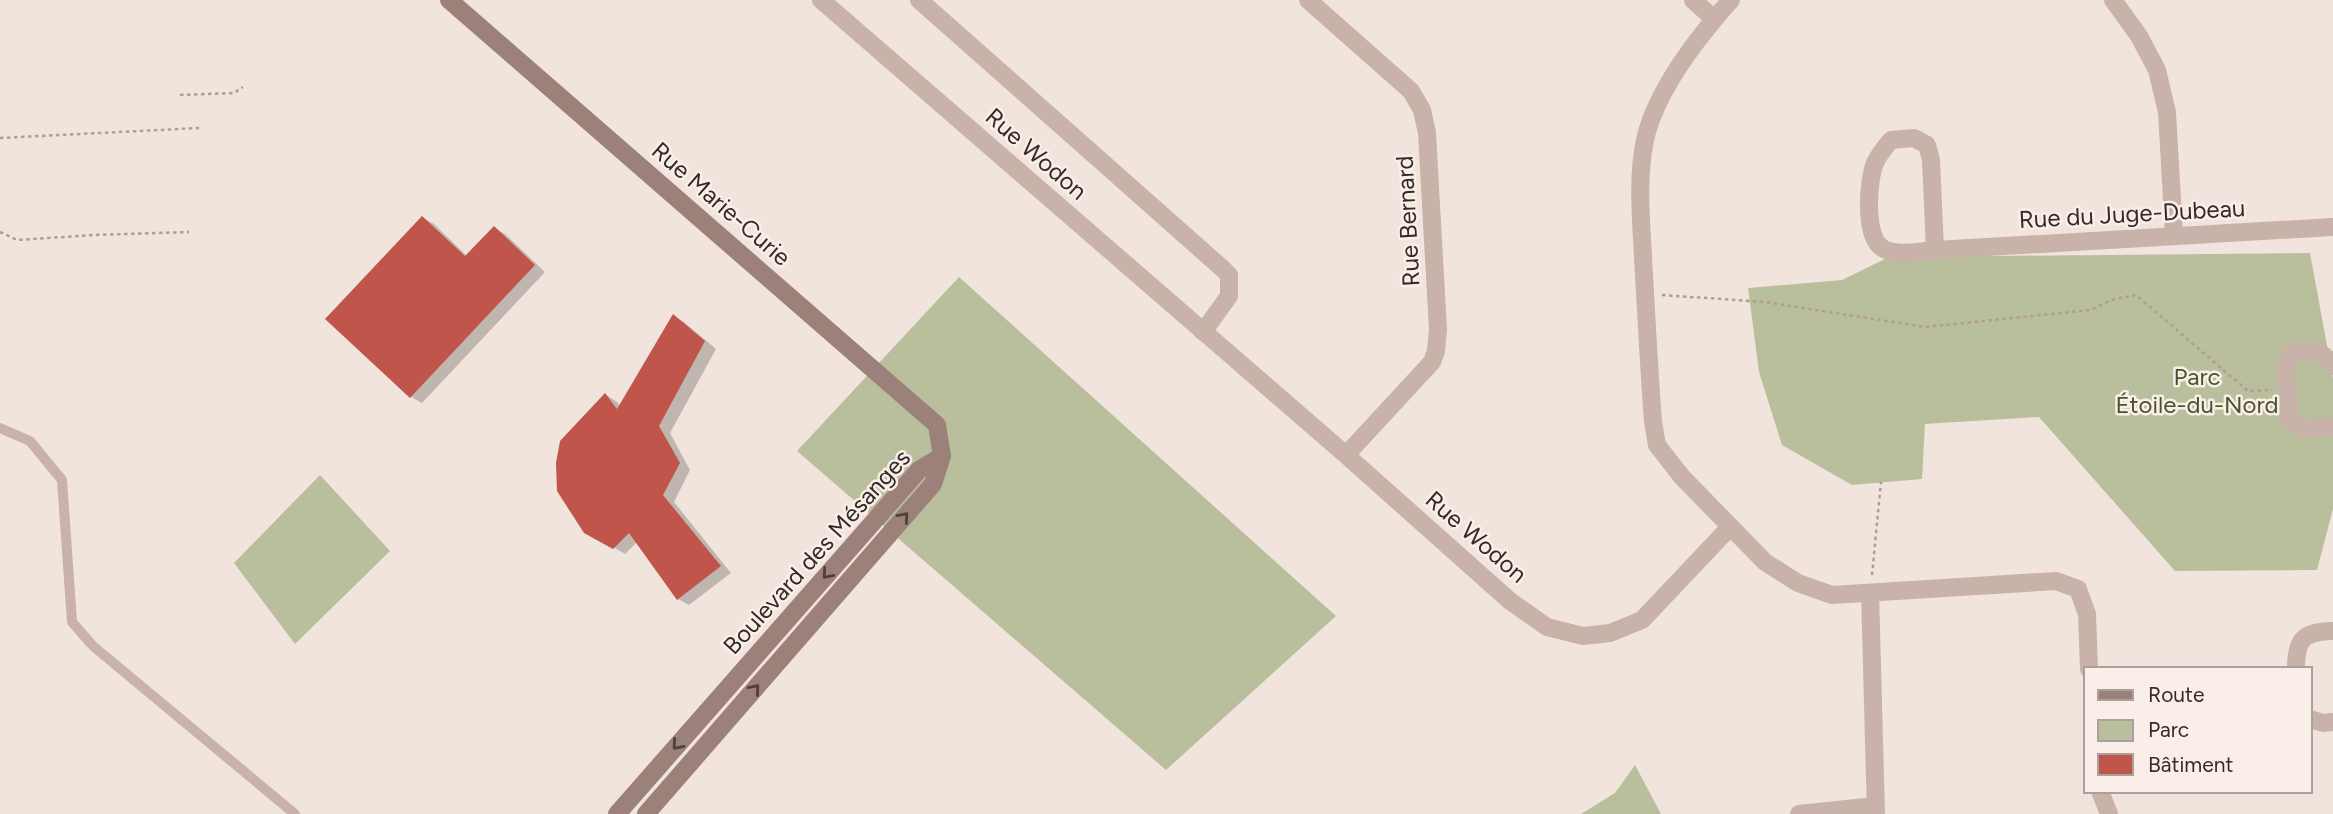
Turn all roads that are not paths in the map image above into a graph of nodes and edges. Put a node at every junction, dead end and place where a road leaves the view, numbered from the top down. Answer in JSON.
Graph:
{"nodes":[{"id":1,"x":449,"y":0,"type":"edge"},
{"id":2,"x":821,"y":0,"type":"edge"},
{"id":3,"x":919,"y":0,"type":"edge"},
{"id":4,"x":1308,"y":0,"type":"edge"},
{"id":5,"x":1693,"y":0,"type":"edge"},
{"id":6,"x":1731,"y":0,"type":"edge"},
{"id":7,"x":2113,"y":0,"type":"edge"},
{"id":8,"x":841,"y":7,"type":"edge"},
{"id":9,"x":1714,"y":19,"type":"junction"},
{"id":10,"x":2333,"y":227,"type":"edge"},
{"id":11,"x":2174,"y":235,"type":"junction"},
{"id":12,"x":1935,"y":250,"type":"junction"},
{"id":13,"x":1203,"y":332,"type":"junction"},
{"id":14,"x":2333,"y":366,"type":"edge"},
{"id":15,"x":2333,"y":427,"type":"edge"},
{"id":16,"x":0,"y":428,"type":"edge"},
{"id":17,"x":1346,"y":455,"type":"junction"},
{"id":18,"x":942,"y":456,"type":"junction"},
{"id":19,"x":1730,"y":527,"type":"junction"},
{"id":20,"x":1870,"y":593,"type":"junction"},
{"id":21,"x":2333,"y":631,"type":"edge"},
{"id":22,"x":2089,"y":667,"type":"edge"},
{"id":23,"x":2296,"y":667,"type":"edge"},
{"id":24,"x":2312,"y":720,"type":"edge"},
{"id":25,"x":2333,"y":722,"type":"edge"},
{"id":26,"x":2101,"y":793,"type":"edge"},
{"id":27,"x":1875,"y":810,"type":"edge"},
{"id":28,"x":295,"y":814,"type":"edge"},
{"id":29,"x":617,"y":814,"type":"edge"},
{"id":30,"x":646,"y":814,"type":"edge"},
{"id":31,"x":1799,"y":814,"type":"edge"},
{"id":32,"x":2109,"y":814,"type":"edge"}],
"edges":[{"from":1,"to":18,"type":"street","name":"Rue Marie-Curie"},
{"from":2,"to":8,"type":"street","name":"Rue Wodon"},
{"from":3,"to":13,"type":"street","name":"Rue Wodon"},
{"from":4,"to":17,"type":"street","name":"Rue Bernard"},
{"from":5,"to":9,"type":"street"},
{"from":6,"to":9,"type":"street"},
{"from":7,"to":11,"type":"street"},
{"from":8,"to":13,"type":"street","name":"Rue Wodon"},
{"from":9,"to":19,"type":"street"},
{"from":10,"to":11,"type":"street","name":"Rue du Juge-Dubeau"},
{"from":11,"to":12,"type":"street","name":"Rue du Juge-Dubeau"},
{"from":12,"to":12,"type":"street","name":"Rue du Juge-Dubeau"},
{"from":13,"to":17,"type":"street","name":"Rue Wodon"},
{"from":14,"to":15,"type":"street"},
{"from":16,"to":28,"type":"lane"},
{"from":17,"to":19,"type":"street","name":"Rue Wodon"},
{"from":18,"to":29,"type":"street","name":"Boulevard des Mésanges","one_way":true},
{"from":30,"to":18,"type":"street","name":"Boulevard des Mésanges","one_way":true},
{"from":19,"to":20,"type":"street"},
{"from":20,"to":22,"type":"street"},
{"from":20,"to":27,"type":"street"},
{"from":21,"to":23,"type":"street"},
{"from":24,"to":25,"type":"street"},
{"from":26,"to":32,"type":"street"},
{"from":27,"to":31,"type":"street"}]}
